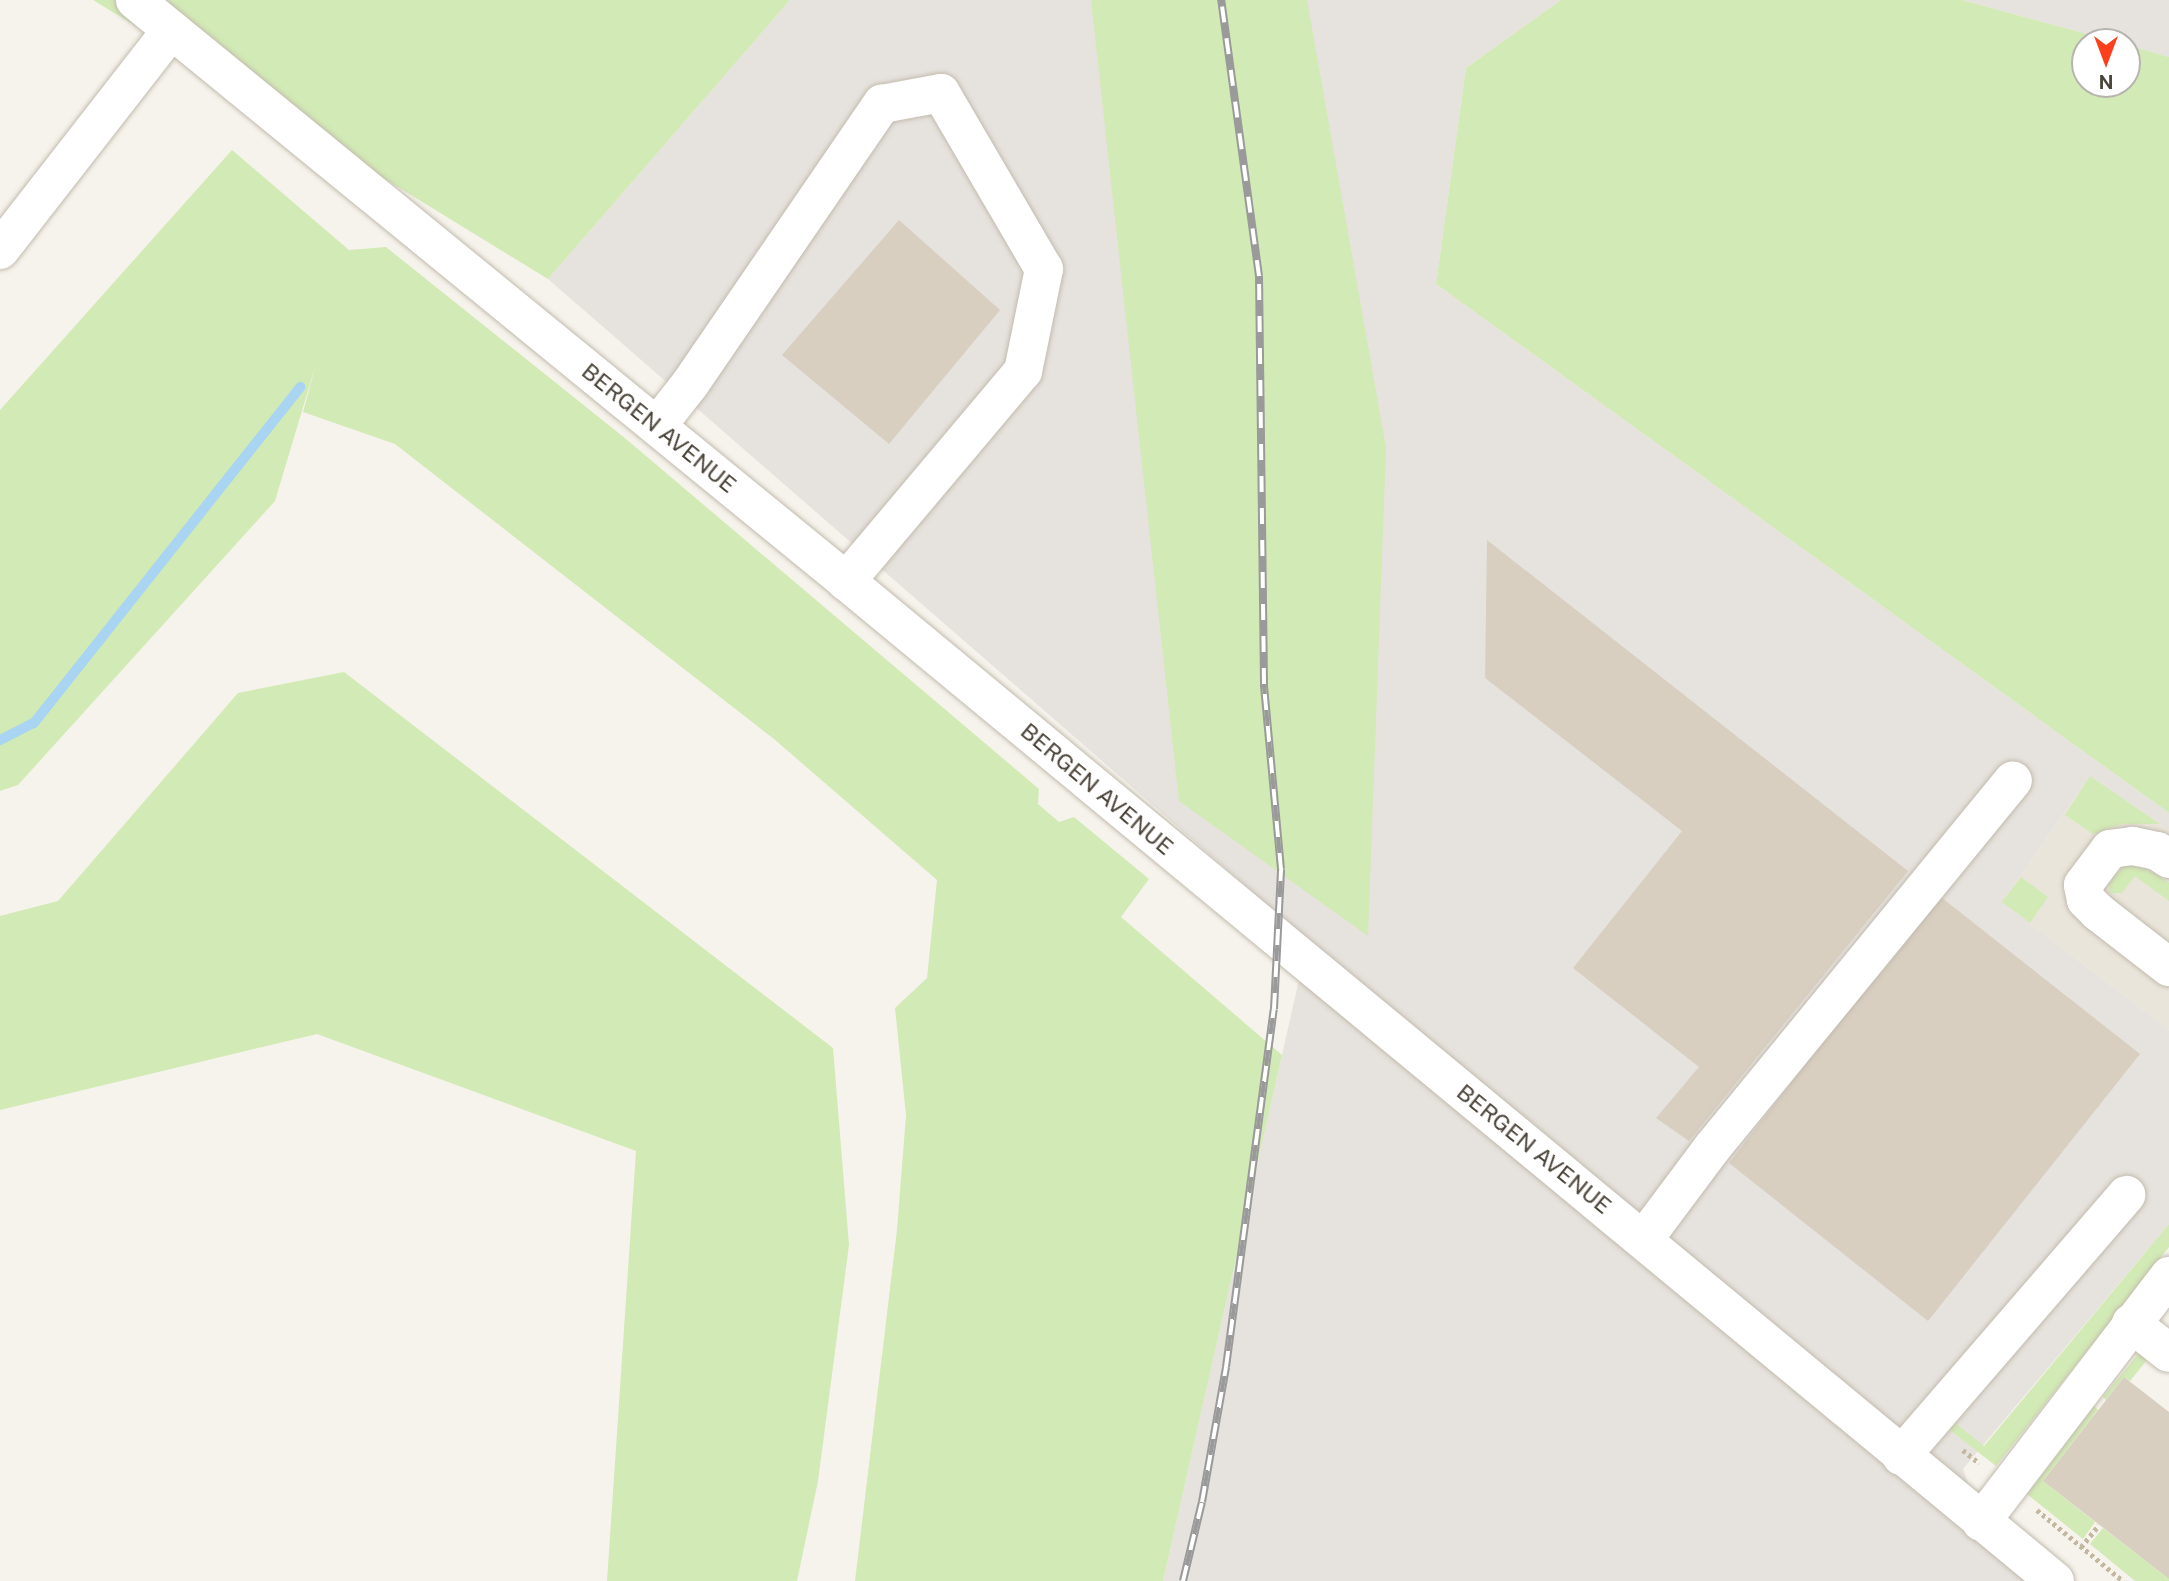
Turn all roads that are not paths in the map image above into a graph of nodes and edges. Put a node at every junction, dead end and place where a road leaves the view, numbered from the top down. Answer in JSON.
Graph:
{"nodes":[{"id":1,"x":135,"y":0,"type":"edge"},
{"id":2,"x":171,"y":30,"type":"junction"},
{"id":3,"x":0,"y":250,"type":"edge"},
{"id":4,"x":657,"y":426,"type":"junction"},
{"id":5,"x":846,"y":581,"type":"junction"},
{"id":6,"x":2013,"y":780,"type":"dead end"},
{"id":7,"x":2169,"y":859,"type":"edge"},
{"id":8,"x":2169,"y":967,"type":"edge"},
{"id":9,"x":2126,"y":1195,"type":"dead end"},
{"id":10,"x":1644,"y":1239,"type":"junction"},
{"id":11,"x":2169,"y":1276,"type":"edge"},
{"id":12,"x":2131,"y":1323,"type":"junction"},
{"id":13,"x":2169,"y":1353,"type":"edge"},
{"id":14,"x":1901,"y":1456,"type":"junction"},
{"id":15,"x":1981,"y":1521,"type":"junction"},
{"id":16,"x":2055,"y":1581,"type":"edge"}],
"edges":[{"from":1,"to":2,"type":"street","name":"BERGEN AVENUE"},
{"from":2,"to":3,"type":"street"},
{"from":2,"to":4,"type":"street","name":"BERGEN AVENUE"},
{"from":4,"to":5,"type":"street","name":"BERGEN AVENUE"},
{"from":4,"to":5,"type":"street"},
{"from":5,"to":10,"type":"street","name":"BERGEN AVENUE"},
{"from":6,"to":10,"type":"street"},
{"from":7,"to":8,"type":"street"},
{"from":9,"to":14,"type":"street"},
{"from":10,"to":14,"type":"street","name":"BERGEN AVENUE"},
{"from":11,"to":12,"type":"street"},
{"from":12,"to":13,"type":"street"},
{"from":12,"to":15,"type":"street"},
{"from":14,"to":15,"type":"street","name":"BERGEN AVENUE"},
{"from":15,"to":16,"type":"street","name":"BERGEN AVENUE"}]}
